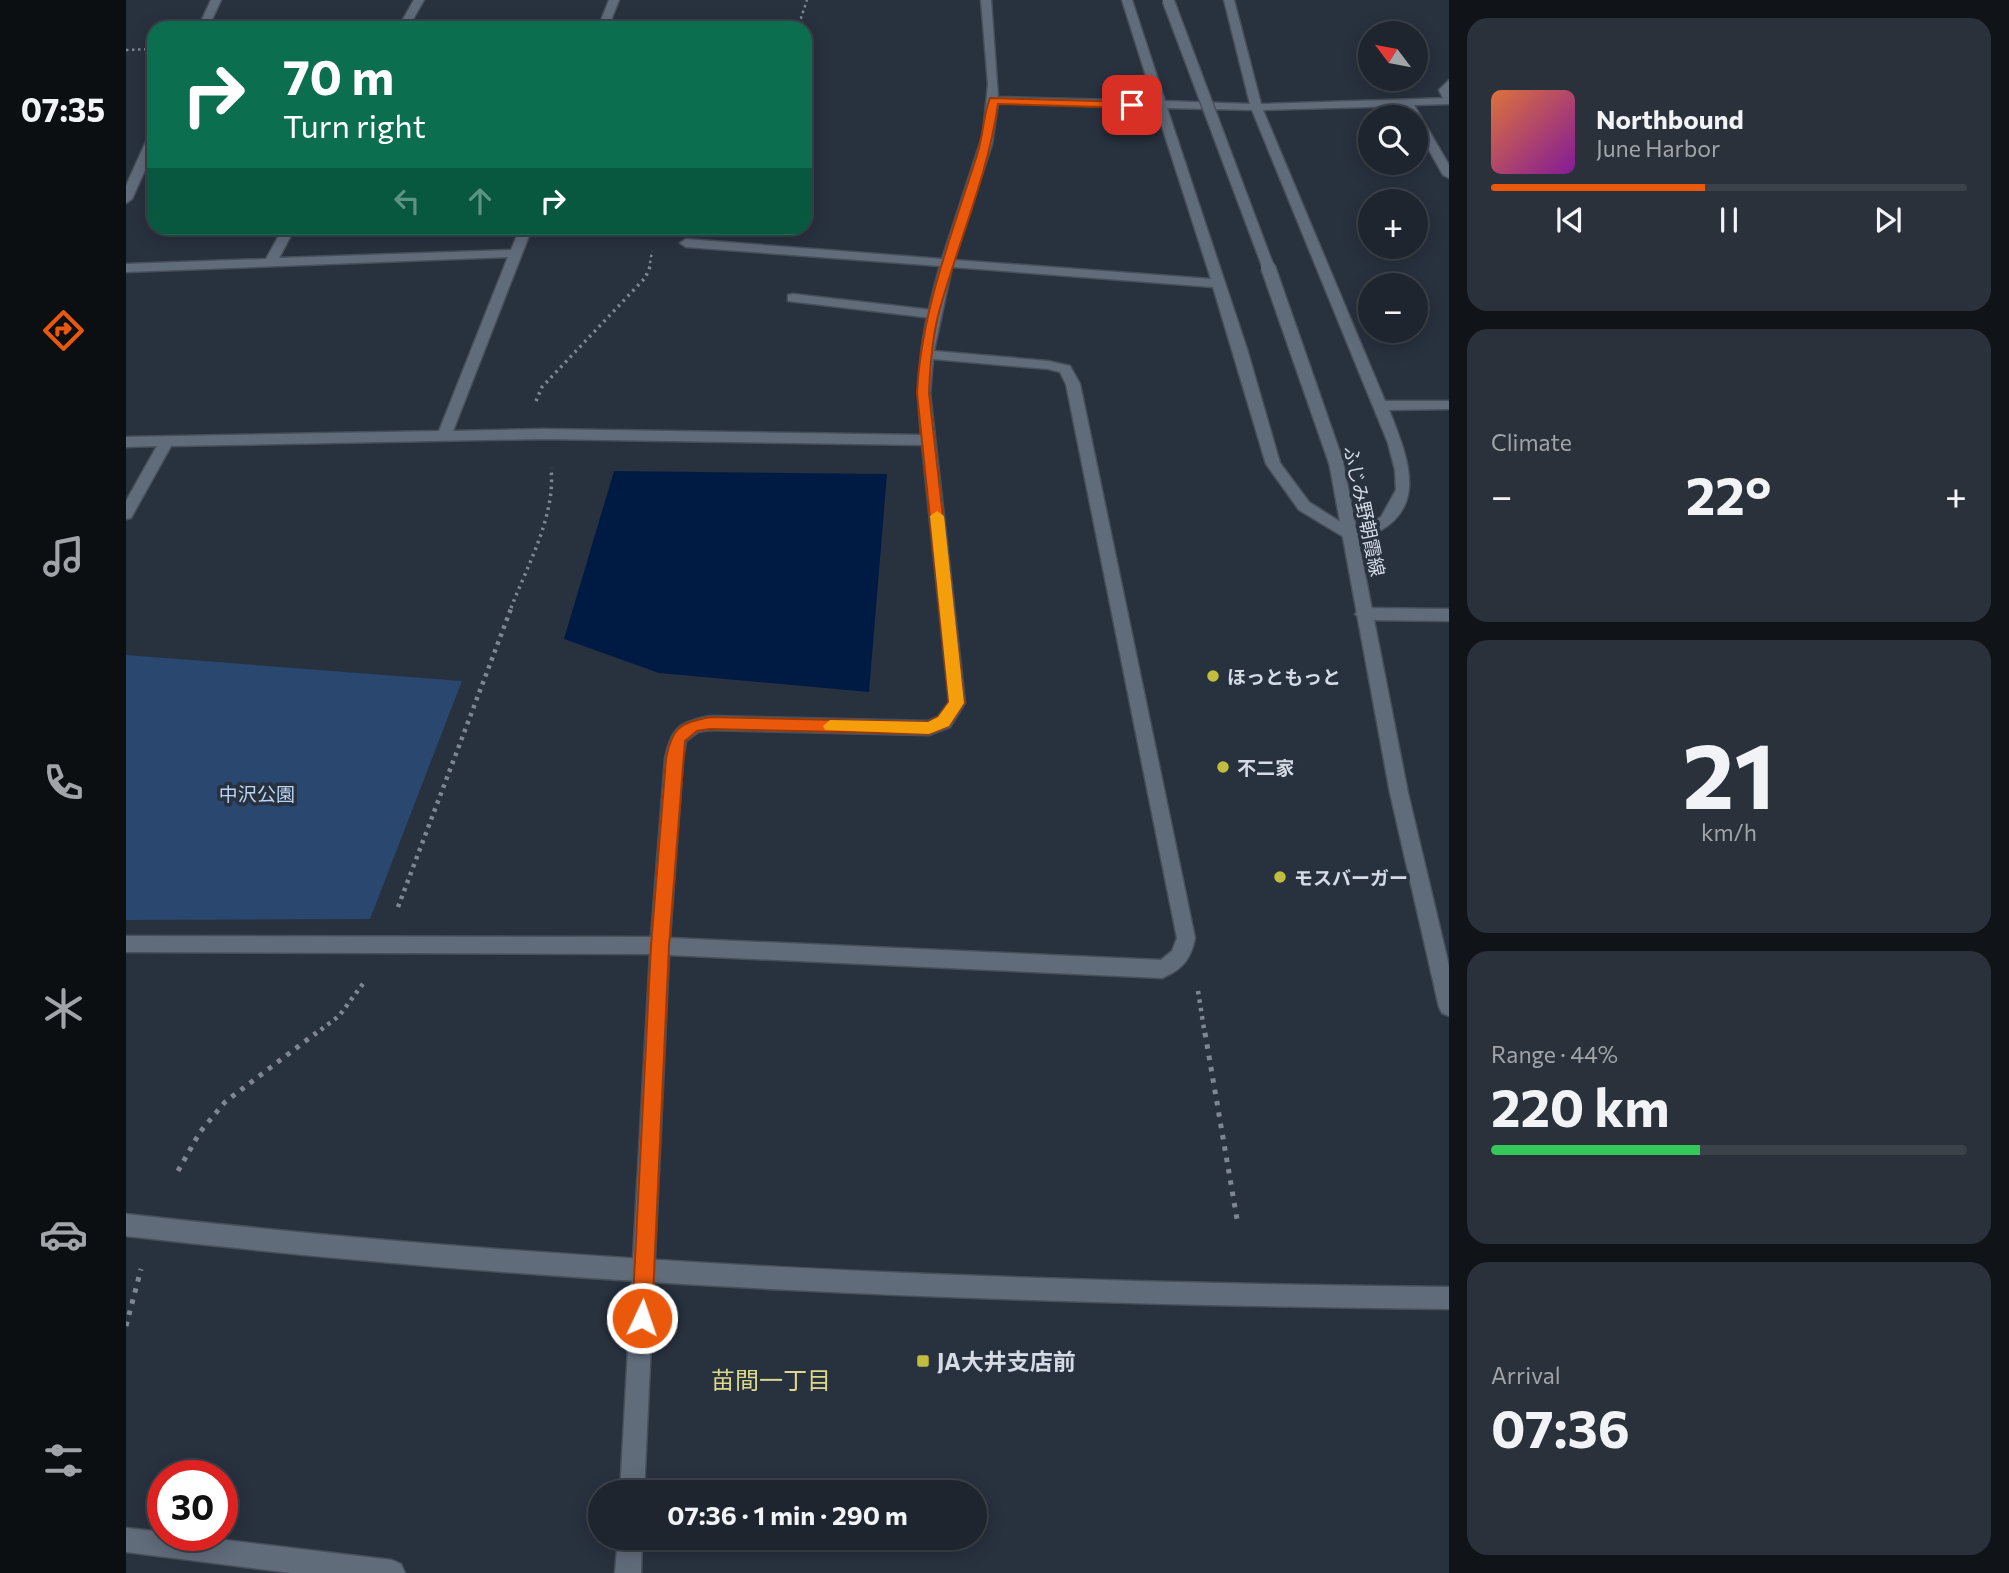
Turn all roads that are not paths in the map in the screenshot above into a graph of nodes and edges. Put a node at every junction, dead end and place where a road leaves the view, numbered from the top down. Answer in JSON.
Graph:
{"nodes":[{"id":1,"x":216,"y":0,"type":"edge"},
{"id":2,"x":419,"y":0,"type":"edge"},
{"id":3,"x":614,"y":0,"type":"edge"},
{"id":4,"x":986,"y":0,"type":"edge"},
{"id":5,"x":1127,"y":0,"type":"edge"},
{"id":6,"x":1168,"y":0,"type":"edge"},
{"id":7,"x":1229,"y":0,"type":"edge"},
{"id":8,"x":206,"y":21,"type":"edge"},
{"id":9,"x":407,"y":21,"type":"edge"},
{"id":10,"x":606,"y":21,"type":"edge"},
{"id":11,"x":1449,"y":83,"type":"edge"},
{"id":12,"x":993,"y":100,"type":"junction"},
{"id":13,"x":1449,"y":100,"type":"edge"},
{"id":14,"x":1407,"y":102,"type":"junction"},
{"id":15,"x":1160,"y":106,"type":"junction"},
{"id":16,"x":1256,"y":107,"type":"junction"},
{"id":17,"x":147,"y":152,"type":"edge"},
{"id":18,"x":1449,"y":175,"type":"edge"},
{"id":19,"x":126,"y":199,"type":"edge"},
{"id":20,"x":285,"y":235,"type":"edge"},
{"id":21,"x":523,"y":235,"type":"edge"},
{"id":22,"x":686,"y":243,"type":"dead end"},
{"id":23,"x":517,"y":253,"type":"junction"},
{"id":24,"x":949,"y":261,"type":"junction"},
{"id":25,"x":270,"y":262,"type":"junction"},
{"id":26,"x":126,"y":268,"type":"edge"},
{"id":27,"x":1216,"y":283,"type":"junction"},
{"id":28,"x":793,"y":298,"type":"dead end"},
{"id":29,"x":932,"y":314,"type":"junction"},
{"id":30,"x":925,"y":354,"type":"junction"},
{"id":31,"x":1449,"y":405,"type":"edge"},
{"id":32,"x":1380,"y":406,"type":"junction"},
{"id":33,"x":444,"y":437,"type":"junction"},
{"id":34,"x":929,"y":440,"type":"junction"},
{"id":35,"x":126,"y":442,"type":"edge"},
{"id":36,"x":166,"y":442,"type":"junction"},
{"id":37,"x":126,"y":514,"type":"edge"},
{"id":38,"x":1352,"y":537,"type":"junction"},
{"id":39,"x":1363,"y":614,"type":"junction"},
{"id":40,"x":1449,"y":615,"type":"edge"},
{"id":41,"x":126,"y":944,"type":"edge"},
{"id":42,"x":660,"y":946,"type":"junction"},
{"id":43,"x":1449,"y":1007,"type":"edge"},
{"id":44,"x":126,"y":1225,"type":"edge"},
{"id":45,"x":645,"y":1270,"type":"junction"},
{"id":46,"x":1449,"y":1298,"type":"edge"},
{"id":47,"x":633,"y":1480,"type":"edge"},
{"id":48,"x":128,"y":1546,"type":"edge"},
{"id":49,"x":629,"y":1550,"type":"edge"},
{"id":50,"x":392,"y":1573,"type":"edge"},
{"id":51,"x":628,"y":1573,"type":"edge"}],
"edges":[{"from":1,"to":8,"type":"street"},
{"from":2,"to":9,"type":"street"},
{"from":3,"to":10,"type":"street"},
{"from":4,"to":12,"type":"street"},
{"from":5,"to":15,"type":"street"},
{"from":6,"to":38,"type":"street","name":"ふじみ野朝霞線","bridge":true},
{"from":7,"to":16,"type":"street"},
{"from":11,"to":13,"type":"street"},
{"from":12,"to":15,"type":"street"},
{"from":12,"to":24,"type":"street"},
{"from":13,"to":14,"type":"street"},
{"from":14,"to":16,"type":"street"},
{"from":14,"to":18,"type":"street"},
{"from":15,"to":16,"type":"street"},
{"from":15,"to":27,"type":"street"},
{"from":16,"to":32,"type":"street"},
{"from":17,"to":19,"type":"street"},
{"from":20,"to":25,"type":"street"},
{"from":21,"to":23,"type":"street"},
{"from":22,"to":24,"type":"street"},
{"from":23,"to":25,"type":"street"},
{"from":23,"to":33,"type":"street"},
{"from":24,"to":27,"type":"street"},
{"from":24,"to":29,"type":"street"},
{"from":25,"to":26,"type":"street"},
{"from":27,"to":38,"type":"street"},
{"from":28,"to":29,"type":"street"},
{"from":29,"to":30,"type":"street"},
{"from":30,"to":34,"type":"street"},
{"from":30,"to":42,"type":"street"},
{"from":31,"to":32,"type":"street"},
{"from":32,"to":38,"type":"street"},
{"from":33,"to":34,"type":"street"},
{"from":33,"to":36,"type":"street"},
{"from":34,"to":42,"type":"street"},
{"from":35,"to":36,"type":"street"},
{"from":36,"to":37,"type":"street"},
{"from":38,"to":39,"type":"street","name":"ふじみ野朝霞線"},
{"from":39,"to":40,"type":"street"},
{"from":39,"to":43,"type":"street","name":"ふじみ野朝霞線"},
{"from":41,"to":42,"type":"street"},
{"from":42,"to":45,"type":"street"},
{"from":44,"to":45,"type":"street"},
{"from":45,"to":46,"type":"street"},
{"from":45,"to":47,"type":"street"},
{"from":48,"to":50,"type":"street"},
{"from":49,"to":51,"type":"street"}]}
